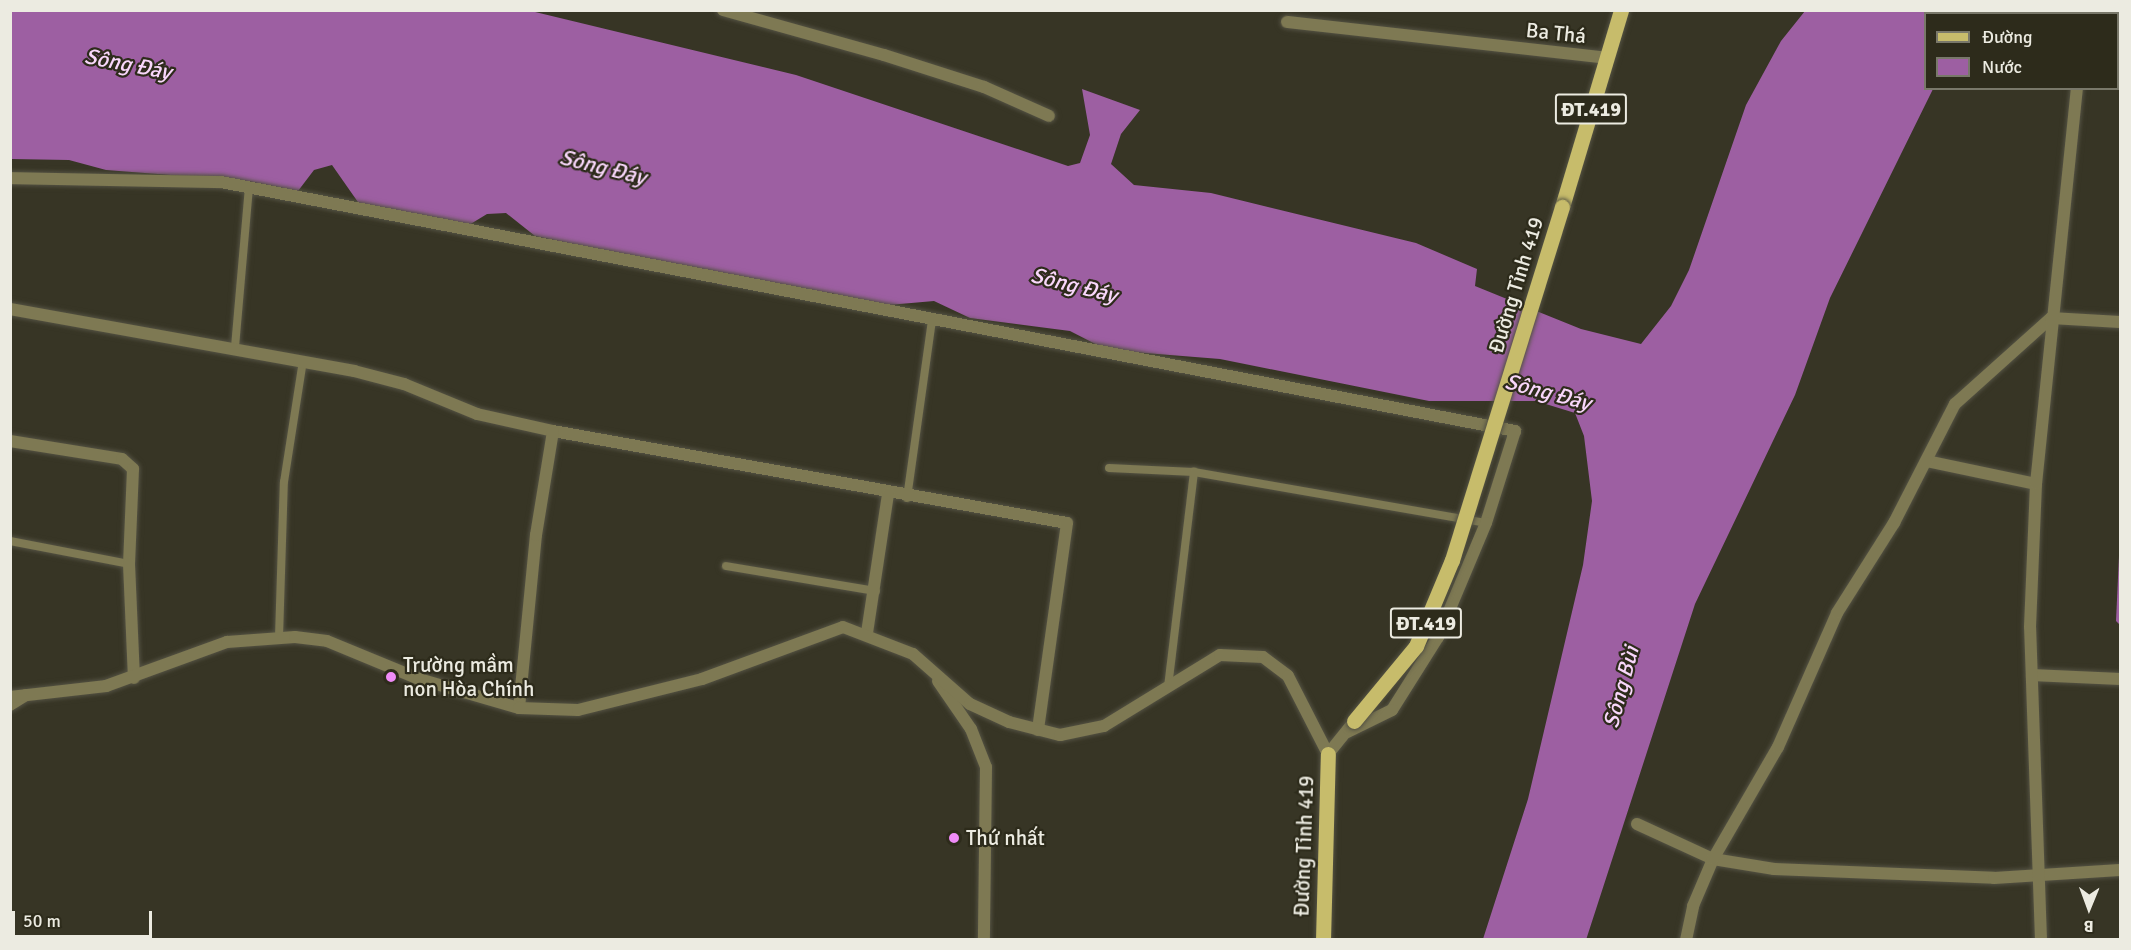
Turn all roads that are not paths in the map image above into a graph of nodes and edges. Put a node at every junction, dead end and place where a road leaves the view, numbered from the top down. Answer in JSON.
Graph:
{"nodes":[{"id":1,"x":723,"y":10,"type":"edge"},
{"id":2,"x":1621,"y":10,"type":"edge"},
{"id":3,"x":1287,"y":22,"type":"dead end"},
{"id":4,"x":1606,"y":58,"type":"junction"},
{"id":5,"x":2077,"y":90,"type":"edge"},
{"id":6,"x":1049,"y":116,"type":"dead end"},
{"id":7,"x":10,"y":178,"type":"edge"},
{"id":8,"x":249,"y":188,"type":"junction"},
{"id":9,"x":10,"y":309,"type":"edge"},
{"id":10,"x":2052,"y":318,"type":"junction"},
{"id":11,"x":932,"y":321,"type":"junction"},
{"id":12,"x":2121,"y":322,"type":"edge"},
{"id":13,"x":235,"y":347,"type":"junction"},
{"id":14,"x":303,"y":361,"type":"junction"},
{"id":15,"x":553,"y":431,"type":"junction"},
{"id":16,"x":10,"y":441,"type":"edge"},
{"id":17,"x":1928,"y":461,"type":"junction"},
{"id":18,"x":1109,"y":468,"type":"dead end"},
{"id":19,"x":1194,"y":472,"type":"junction"},
{"id":20,"x":2036,"y":484,"type":"junction"},
{"id":21,"x":888,"y":494,"type":"junction"},
{"id":22,"x":907,"y":498,"type":"junction"},
{"id":23,"x":1486,"y":524,"type":"junction"},
{"id":24,"x":10,"y":541,"type":"edge"},
{"id":25,"x":129,"y":564,"type":"junction"},
{"id":26,"x":726,"y":566,"type":"dead end"},
{"id":27,"x":876,"y":591,"type":"junction"},
{"id":28,"x":867,"y":633,"type":"junction"},
{"id":29,"x":279,"y":637,"type":"junction"},
{"id":30,"x":2032,"y":675,"type":"junction"},
{"id":31,"x":134,"y":678,"type":"junction"},
{"id":32,"x":2121,"y":679,"type":"edge"},
{"id":33,"x":938,"y":681,"type":"junction"},
{"id":34,"x":1168,"y":687,"type":"junction"},
{"id":35,"x":26,"y":695,"type":"junction"},
{"id":36,"x":10,"y":697,"type":"edge"},
{"id":37,"x":10,"y":705,"type":"edge"},
{"id":38,"x":519,"y":708,"type":"junction"},
{"id":39,"x":1351,"y":727,"type":"junction"},
{"id":40,"x":1038,"y":730,"type":"junction"},
{"id":41,"x":1328,"y":754,"type":"junction"},
{"id":42,"x":1637,"y":824,"type":"dead end"},
{"id":43,"x":1713,"y":859,"type":"junction"},
{"id":44,"x":2121,"y":870,"type":"edge"},
{"id":45,"x":2039,"y":875,"type":"junction"},
{"id":46,"x":984,"y":939,"type":"edge"},
{"id":47,"x":1323,"y":939,"type":"edge"},
{"id":48,"x":1686,"y":939,"type":"edge"},
{"id":49,"x":2041,"y":939,"type":"edge"}],
"edges":[{"from":1,"to":6,"type":"street"},
{"from":2,"to":4,"type":"main road","name":"Đường Tỉnh 419","number":"ĐT.419"},
{"from":3,"to":4,"type":"street","name":"Ba Thá"},
{"from":4,"to":39,"type":"main road","name":"Đường Tỉnh 419","number":"ĐT.419","bridge":true},
{"from":5,"to":10,"type":"street"},
{"from":7,"to":8,"type":"street"},
{"from":8,"to":11,"type":"street"},
{"from":8,"to":13,"type":"lane"},
{"from":9,"to":13,"type":"street"},
{"from":10,"to":12,"type":"street"},
{"from":10,"to":17,"type":"street"},
{"from":10,"to":20,"type":"street"},
{"from":11,"to":22,"type":"lane"},
{"from":11,"to":23,"type":"street"},
{"from":13,"to":14,"type":"street"},
{"from":14,"to":15,"type":"street"},
{"from":14,"to":29,"type":"lane"},
{"from":15,"to":21,"type":"street"},
{"from":15,"to":38,"type":"street"},
{"from":16,"to":25,"type":"street"},
{"from":17,"to":20,"type":"street"},
{"from":17,"to":43,"type":"street"},
{"from":18,"to":19,"type":"lane"},
{"from":19,"to":23,"type":"lane"},
{"from":19,"to":34,"type":"lane"},
{"from":20,"to":30,"type":"street"},
{"from":21,"to":22,"type":"street"},
{"from":21,"to":27,"type":"street"},
{"from":22,"to":40,"type":"street"},
{"from":23,"to":39,"type":"street"},
{"from":24,"to":25,"type":"lane"},
{"from":25,"to":31,"type":"street"},
{"from":26,"to":27,"type":"lane"},
{"from":27,"to":28,"type":"street"},
{"from":28,"to":33,"type":"street"},
{"from":28,"to":38,"type":"street"},
{"from":29,"to":31,"type":"street"},
{"from":29,"to":38,"type":"street"},
{"from":30,"to":32,"type":"street"},
{"from":30,"to":45,"type":"street"},
{"from":31,"to":35,"type":"street"},
{"from":33,"to":40,"type":"street"},
{"from":33,"to":46,"type":"street"},
{"from":34,"to":40,"type":"street"},
{"from":34,"to":41,"type":"street"},
{"from":35,"to":36,"type":"street"},
{"from":35,"to":37,"type":"street"},
{"from":39,"to":41,"type":"street"},
{"from":41,"to":47,"type":"main road","name":"Đường Tỉnh 419"},
{"from":42,"to":43,"type":"street"},
{"from":43,"to":45,"type":"street"},
{"from":43,"to":48,"type":"street"},
{"from":44,"to":45,"type":"street"},
{"from":45,"to":49,"type":"street"}]}
